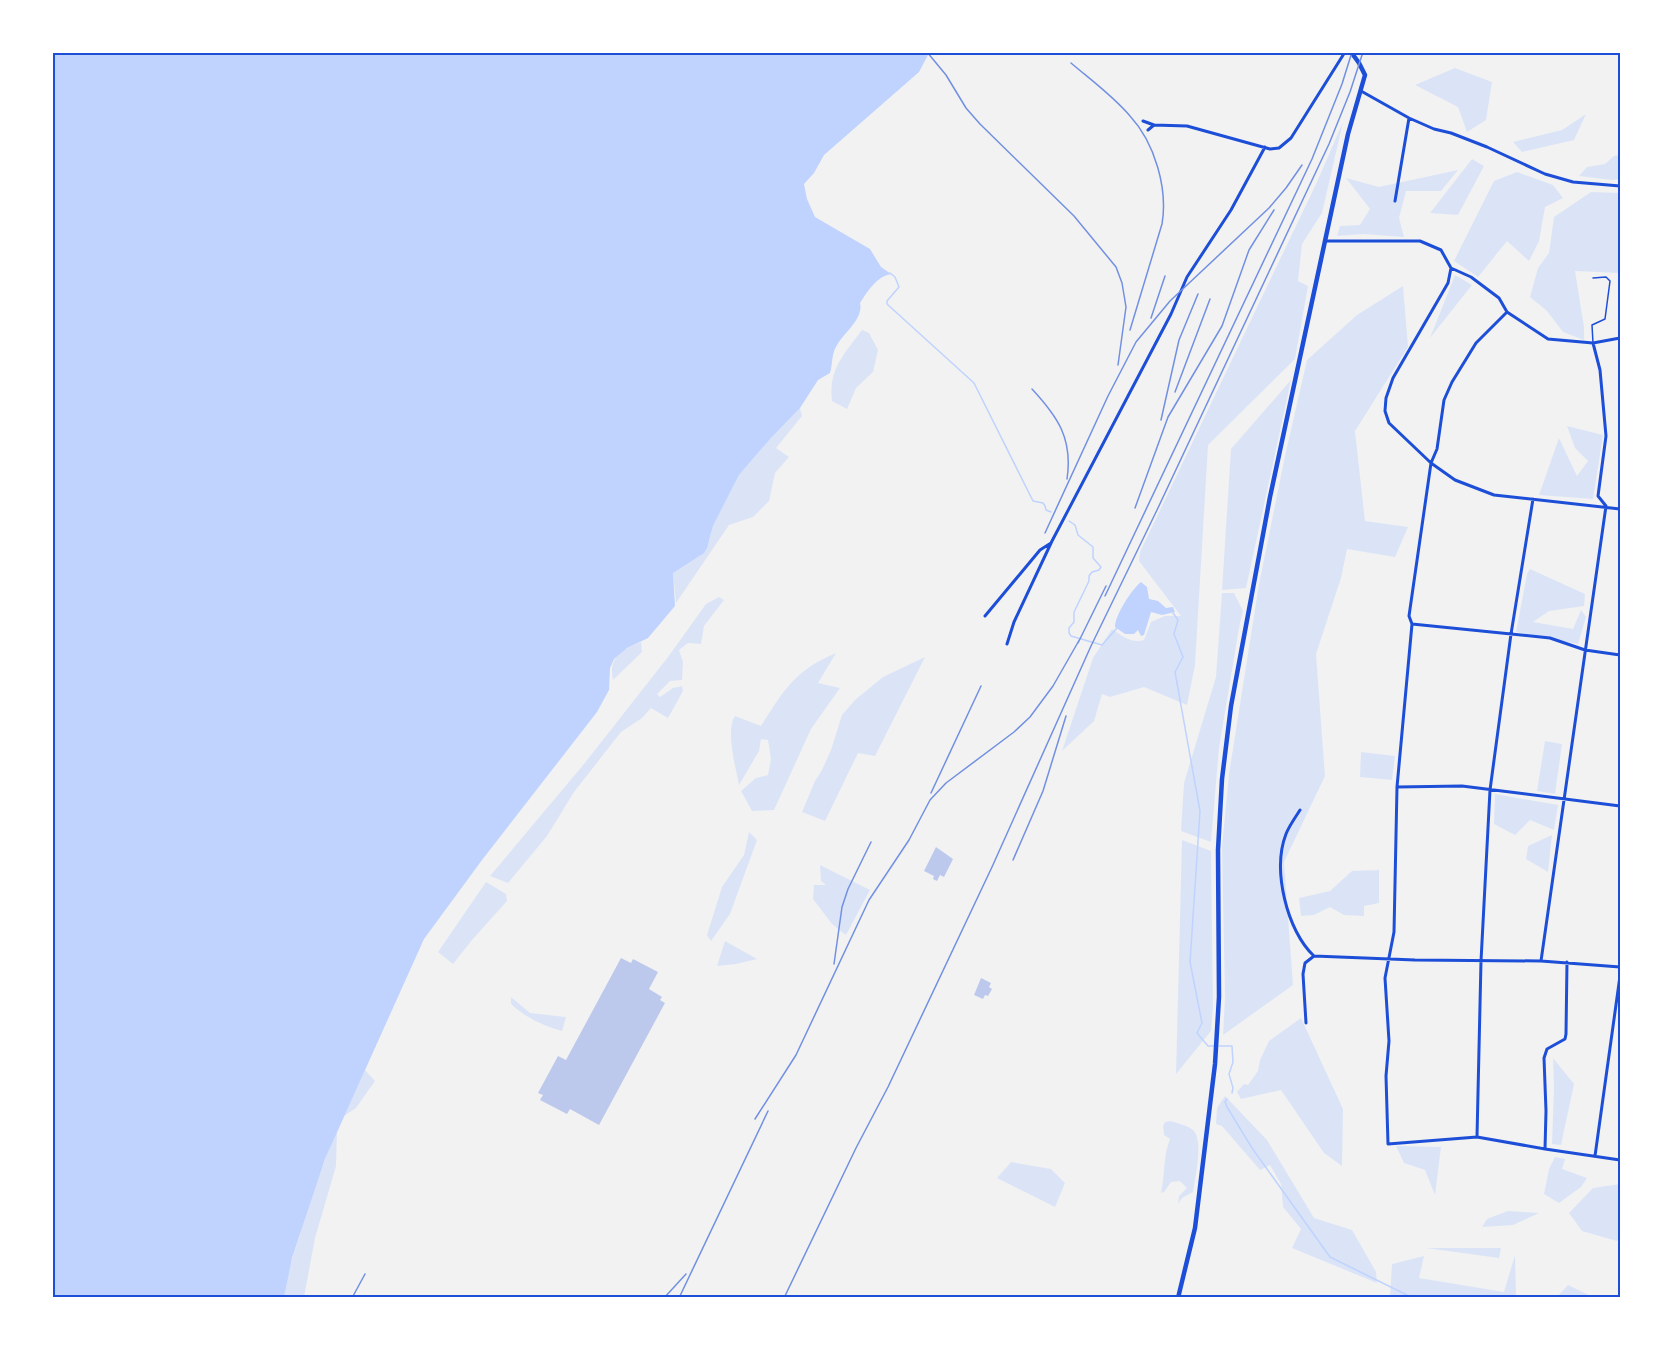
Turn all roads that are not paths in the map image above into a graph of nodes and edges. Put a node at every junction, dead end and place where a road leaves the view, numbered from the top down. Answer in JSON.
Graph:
{"nodes":[{"id":1,"x":1345,"y":52,"type":"edge"},
{"id":2,"x":1351,"y":52,"type":"edge"},
{"id":3,"x":1361,"y":91,"type":"junction"},
{"id":4,"x":1409,"y":118,"type":"junction"},
{"id":5,"x":1143,"y":121,"type":"dead end"},
{"id":6,"x":1154,"y":125,"type":"junction"},
{"id":7,"x":1148,"y":130,"type":"dead end"},
{"id":8,"x":1265,"y":147,"type":"junction"},
{"id":9,"x":1620,"y":186,"type":"edge"},
{"id":10,"x":1395,"y":201,"type":"dead end"},
{"id":11,"x":1325,"y":241,"type":"junction"},
{"id":12,"x":1451,"y":268,"type":"junction"},
{"id":13,"x":1593,"y":278,"type":"dead end"},
{"id":14,"x":1508,"y":312,"type":"junction"},
{"id":15,"x":1620,"y":338,"type":"edge"},
{"id":16,"x":1593,"y":343,"type":"junction"},
{"id":17,"x":1431,"y":463,"type":"junction"},
{"id":18,"x":1533,"y":499,"type":"junction"},
{"id":19,"x":1606,"y":506,"type":"junction"},
{"id":20,"x":1620,"y":509,"type":"edge"},
{"id":21,"x":1052,"y":542,"type":"junction"},
{"id":22,"x":985,"y":616,"type":"dead end"},
{"id":23,"x":1412,"y":624,"type":"junction"},
{"id":24,"x":1511,"y":634,"type":"junction"},
{"id":25,"x":1007,"y":644,"type":"dead end"},
{"id":26,"x":1585,"y":650,"type":"junction"},
{"id":27,"x":1620,"y":655,"type":"edge"},
{"id":28,"x":1396,"y":787,"type":"junction"},
{"id":29,"x":1490,"y":790,"type":"junction"},
{"id":30,"x":1564,"y":800,"type":"junction"},
{"id":31,"x":1620,"y":806,"type":"edge"},
{"id":32,"x":1300,"y":810,"type":"dead end"},
{"id":33,"x":1314,"y":956,"type":"junction"},
{"id":34,"x":1389,"y":959,"type":"junction"},
{"id":35,"x":1481,"y":961,"type":"junction"},
{"id":36,"x":1541,"y":961,"type":"junction"},
{"id":37,"x":1567,"y":962,"type":"junction"},
{"id":38,"x":1620,"y":967,"type":"edge"},
{"id":39,"x":1620,"y":976,"type":"edge"},
{"id":40,"x":1306,"y":1023,"type":"dead end"},
{"id":41,"x":1477,"y":1137,"type":"junction"},
{"id":42,"x":1545,"y":1149,"type":"junction"},
{"id":43,"x":1595,"y":1156,"type":"junction"},
{"id":44,"x":1620,"y":1160,"type":"edge"},
{"id":45,"x":1178,"y":1298,"type":"edge"}],
"edges":[{"from":1,"to":8,"type":"street"},
{"from":2,"to":3,"type":"main road"},
{"from":3,"to":4,"type":"street"},
{"from":3,"to":11,"type":"main road"},
{"from":4,"to":9,"type":"street"},
{"from":4,"to":10,"type":"street"},
{"from":5,"to":6,"type":"street"},
{"from":6,"to":7,"type":"street"},
{"from":6,"to":8,"type":"street"},
{"from":8,"to":21,"type":"street"},
{"from":11,"to":12,"type":"street"},
{"from":11,"to":45,"type":"main road"},
{"from":12,"to":14,"type":"street"},
{"from":12,"to":17,"type":"street"},
{"from":13,"to":16,"type":"lane"},
{"from":14,"to":16,"type":"street"},
{"from":14,"to":17,"type":"street"},
{"from":15,"to":16,"type":"street"},
{"from":16,"to":19,"type":"street"},
{"from":17,"to":18,"type":"street"},
{"from":17,"to":23,"type":"street"},
{"from":18,"to":19,"type":"street"},
{"from":18,"to":24,"type":"street"},
{"from":19,"to":20,"type":"street"},
{"from":19,"to":26,"type":"street"},
{"from":21,"to":22,"type":"street"},
{"from":21,"to":25,"type":"street"},
{"from":23,"to":24,"type":"street"},
{"from":23,"to":28,"type":"street"},
{"from":24,"to":26,"type":"street"},
{"from":24,"to":29,"type":"street"},
{"from":26,"to":27,"type":"street"},
{"from":26,"to":30,"type":"street"},
{"from":28,"to":29,"type":"street"},
{"from":28,"to":34,"type":"street"},
{"from":29,"to":30,"type":"street"},
{"from":29,"to":35,"type":"street"},
{"from":30,"to":31,"type":"street"},
{"from":30,"to":36,"type":"street"},
{"from":32,"to":33,"type":"street"},
{"from":33,"to":34,"type":"street"},
{"from":33,"to":40,"type":"street"},
{"from":34,"to":35,"type":"street"},
{"from":34,"to":41,"type":"street"},
{"from":35,"to":36,"type":"street"},
{"from":35,"to":41,"type":"street"},
{"from":36,"to":37,"type":"street"},
{"from":37,"to":38,"type":"street"},
{"from":37,"to":42,"type":"street"},
{"from":39,"to":43,"type":"street"},
{"from":41,"to":42,"type":"street"},
{"from":42,"to":43,"type":"street"},
{"from":43,"to":44,"type":"street"}]}
